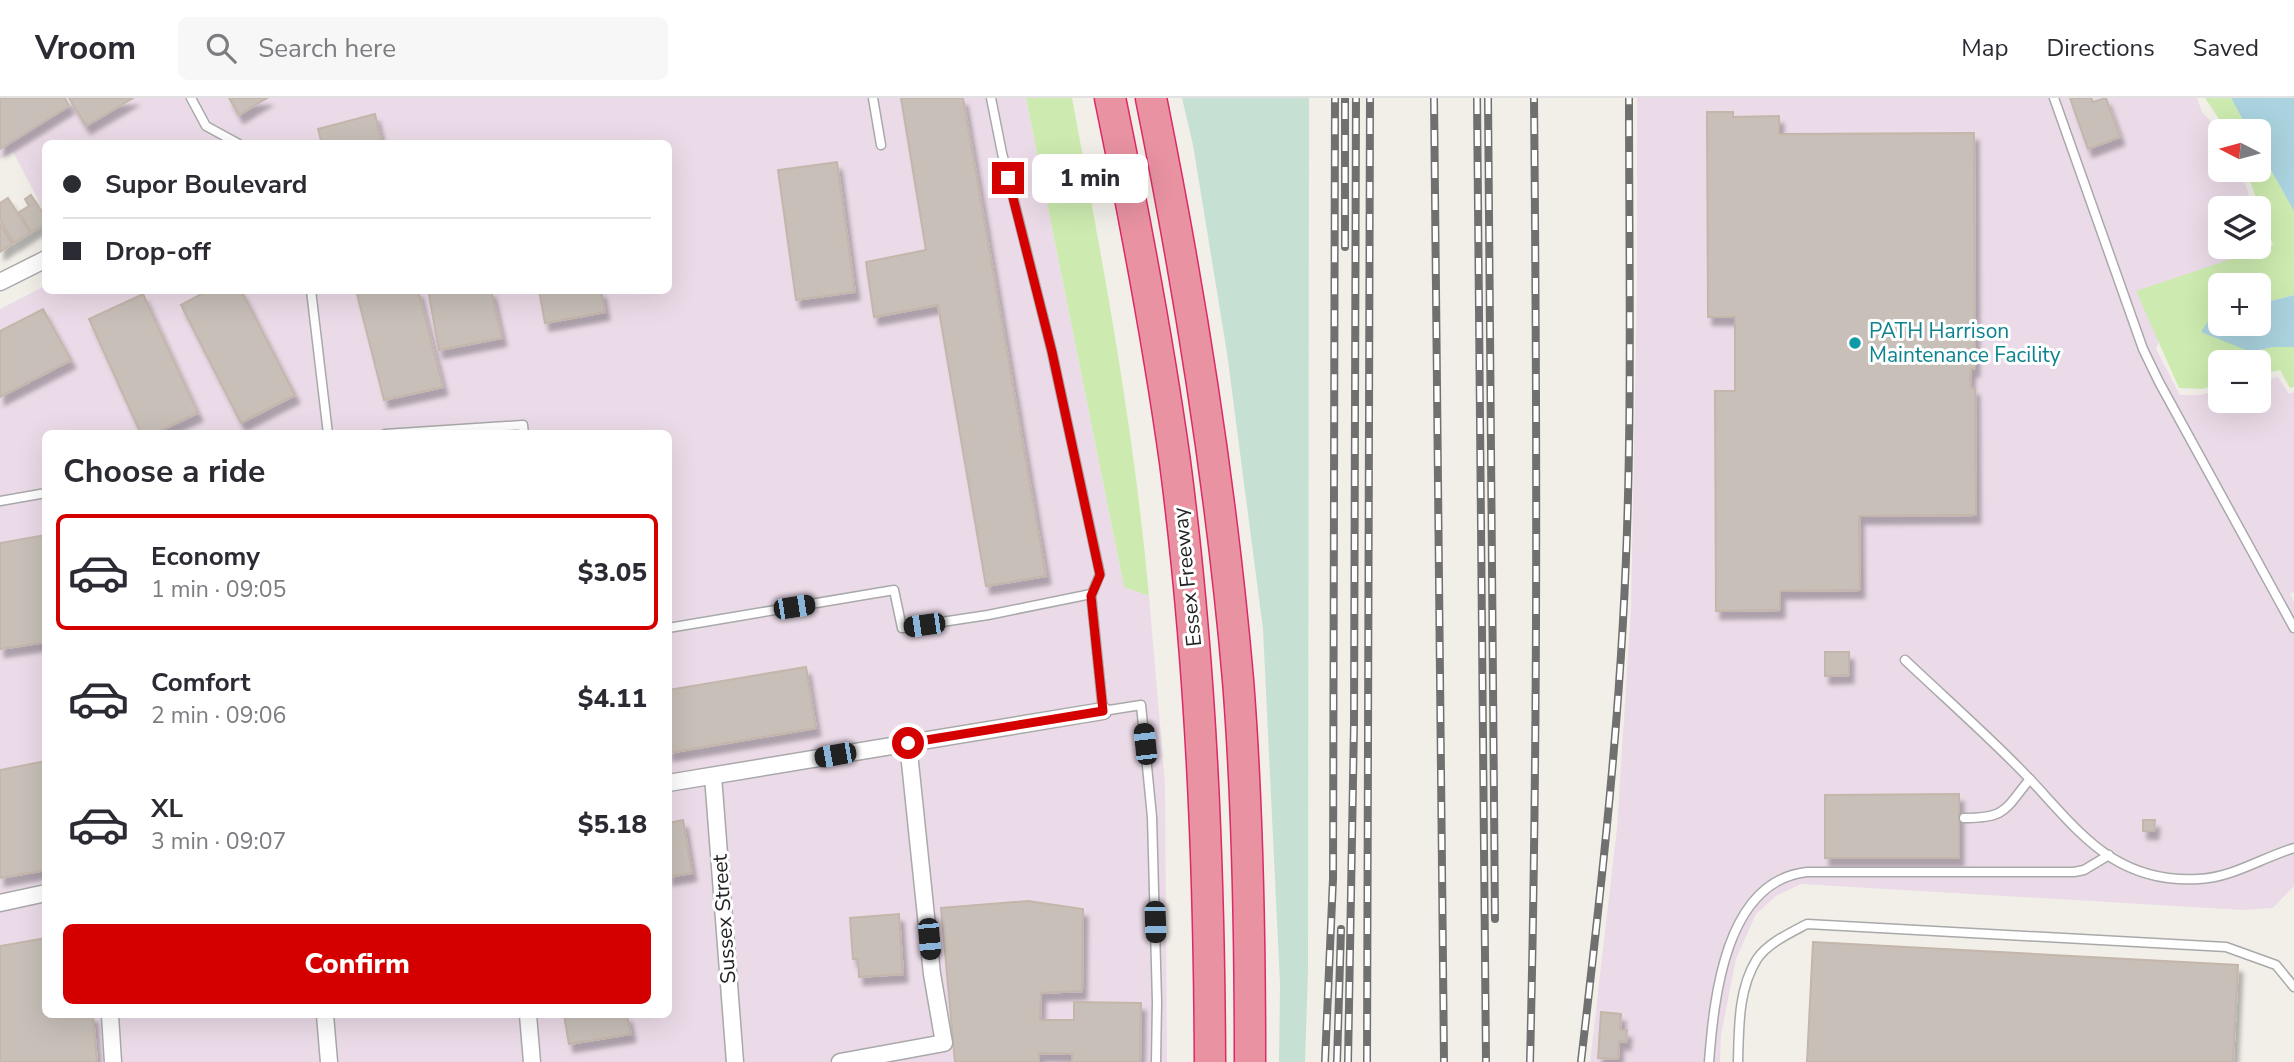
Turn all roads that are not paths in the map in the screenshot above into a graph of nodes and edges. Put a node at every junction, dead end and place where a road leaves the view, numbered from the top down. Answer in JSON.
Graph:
{"nodes":[{"id":1,"x":191,"y":98,"type":"edge"},
{"id":2,"x":873,"y":98,"type":"edge"},
{"id":3,"x":991,"y":98,"type":"edge"},
{"id":4,"x":1110,"y":98,"type":"edge"},
{"id":5,"x":1151,"y":98,"type":"edge"},
{"id":6,"x":2054,"y":98,"type":"edge"},
{"id":7,"x":232,"y":140,"type":"edge"},
{"id":8,"x":881,"y":145,"type":"dead end"},
{"id":9,"x":42,"y":261,"type":"edge"},
{"id":10,"x":0,"y":282,"type":"edge"},
{"id":11,"x":311,"y":294,"type":"edge"},
{"id":12,"x":328,"y":430,"type":"edge"},
{"id":13,"x":446,"y":430,"type":"edge"},
{"id":14,"x":524,"y":430,"type":"edge"},
{"id":15,"x":42,"y":493,"type":"edge"},
{"id":16,"x":0,"y":501,"type":"edge"},
{"id":17,"x":1091,"y":596,"type":"junction"},
{"id":18,"x":672,"y":627,"type":"edge"},
{"id":19,"x":2294,"y":628,"type":"edge"},
{"id":20,"x":1905,"y":660,"type":"dead end"},
{"id":21,"x":1103,"y":711,"type":"junction"},
{"id":22,"x":908,"y":743,"type":"junction"},
{"id":23,"x":713,"y":776,"type":"junction"},
{"id":24,"x":2030,"y":779,"type":"junction"},
{"id":25,"x":672,"y":782,"type":"edge"},
{"id":26,"x":1964,"y":818,"type":"dead end"},
{"id":27,"x":2294,"y":848,"type":"edge"},
{"id":28,"x":2109,"y":856,"type":"junction"},
{"id":29,"x":42,"y":894,"type":"edge"},
{"id":30,"x":0,"y":903,"type":"edge"},
{"id":31,"x":2294,"y":986,"type":"edge"},
{"id":32,"x":110,"y":1018,"type":"edge"},
{"id":33,"x":325,"y":1018,"type":"edge"},
{"id":34,"x":528,"y":1018,"type":"edge"},
{"id":35,"x":113,"y":1062,"type":"edge"},
{"id":36,"x":329,"y":1062,"type":"edge"},
{"id":37,"x":532,"y":1062,"type":"edge"},
{"id":38,"x":735,"y":1062,"type":"edge"},
{"id":39,"x":840,"y":1062,"type":"edge"},
{"id":40,"x":1156,"y":1062,"type":"edge"},
{"id":41,"x":1210,"y":1062,"type":"edge"},
{"id":42,"x":1250,"y":1062,"type":"edge"},
{"id":43,"x":1709,"y":1062,"type":"edge"},
{"id":44,"x":1738,"y":1062,"type":"edge"}],
"edges":[{"from":1,"to":7,"type":"lane"},
{"from":2,"to":8,"type":"lane"},
{"from":3,"to":17,"type":"lane"},
{"from":4,"to":41,"type":"highway","name":"Essex Freeway"},
{"from":5,"to":42,"type":"highway","name":"Essex Freeway"},
{"from":6,"to":19,"type":"lane"},
{"from":9,"to":10,"type":"street"},
{"from":11,"to":12,"type":"lane"},
{"from":13,"to":14,"type":"lane"},
{"from":15,"to":16,"type":"lane"},
{"from":17,"to":18,"type":"lane"},
{"from":17,"to":21,"type":"lane"},
{"from":20,"to":24,"type":"lane"},
{"from":21,"to":22,"type":"street"},
{"from":21,"to":40,"type":"lane"},
{"from":22,"to":23,"type":"street"},
{"from":22,"to":39,"type":"street"},
{"from":23,"to":25,"type":"street"},
{"from":23,"to":38,"type":"street","name":"Sussex Street"},
{"from":24,"to":26,"type":"lane"},
{"from":24,"to":28,"type":"lane"},
{"from":27,"to":28,"type":"lane"},
{"from":28,"to":43,"type":"lane"},
{"from":29,"to":30,"type":"street"},
{"from":31,"to":44,"type":"lane"},
{"from":32,"to":35,"type":"street"},
{"from":33,"to":36,"type":"street"},
{"from":34,"to":37,"type":"street"}]}
